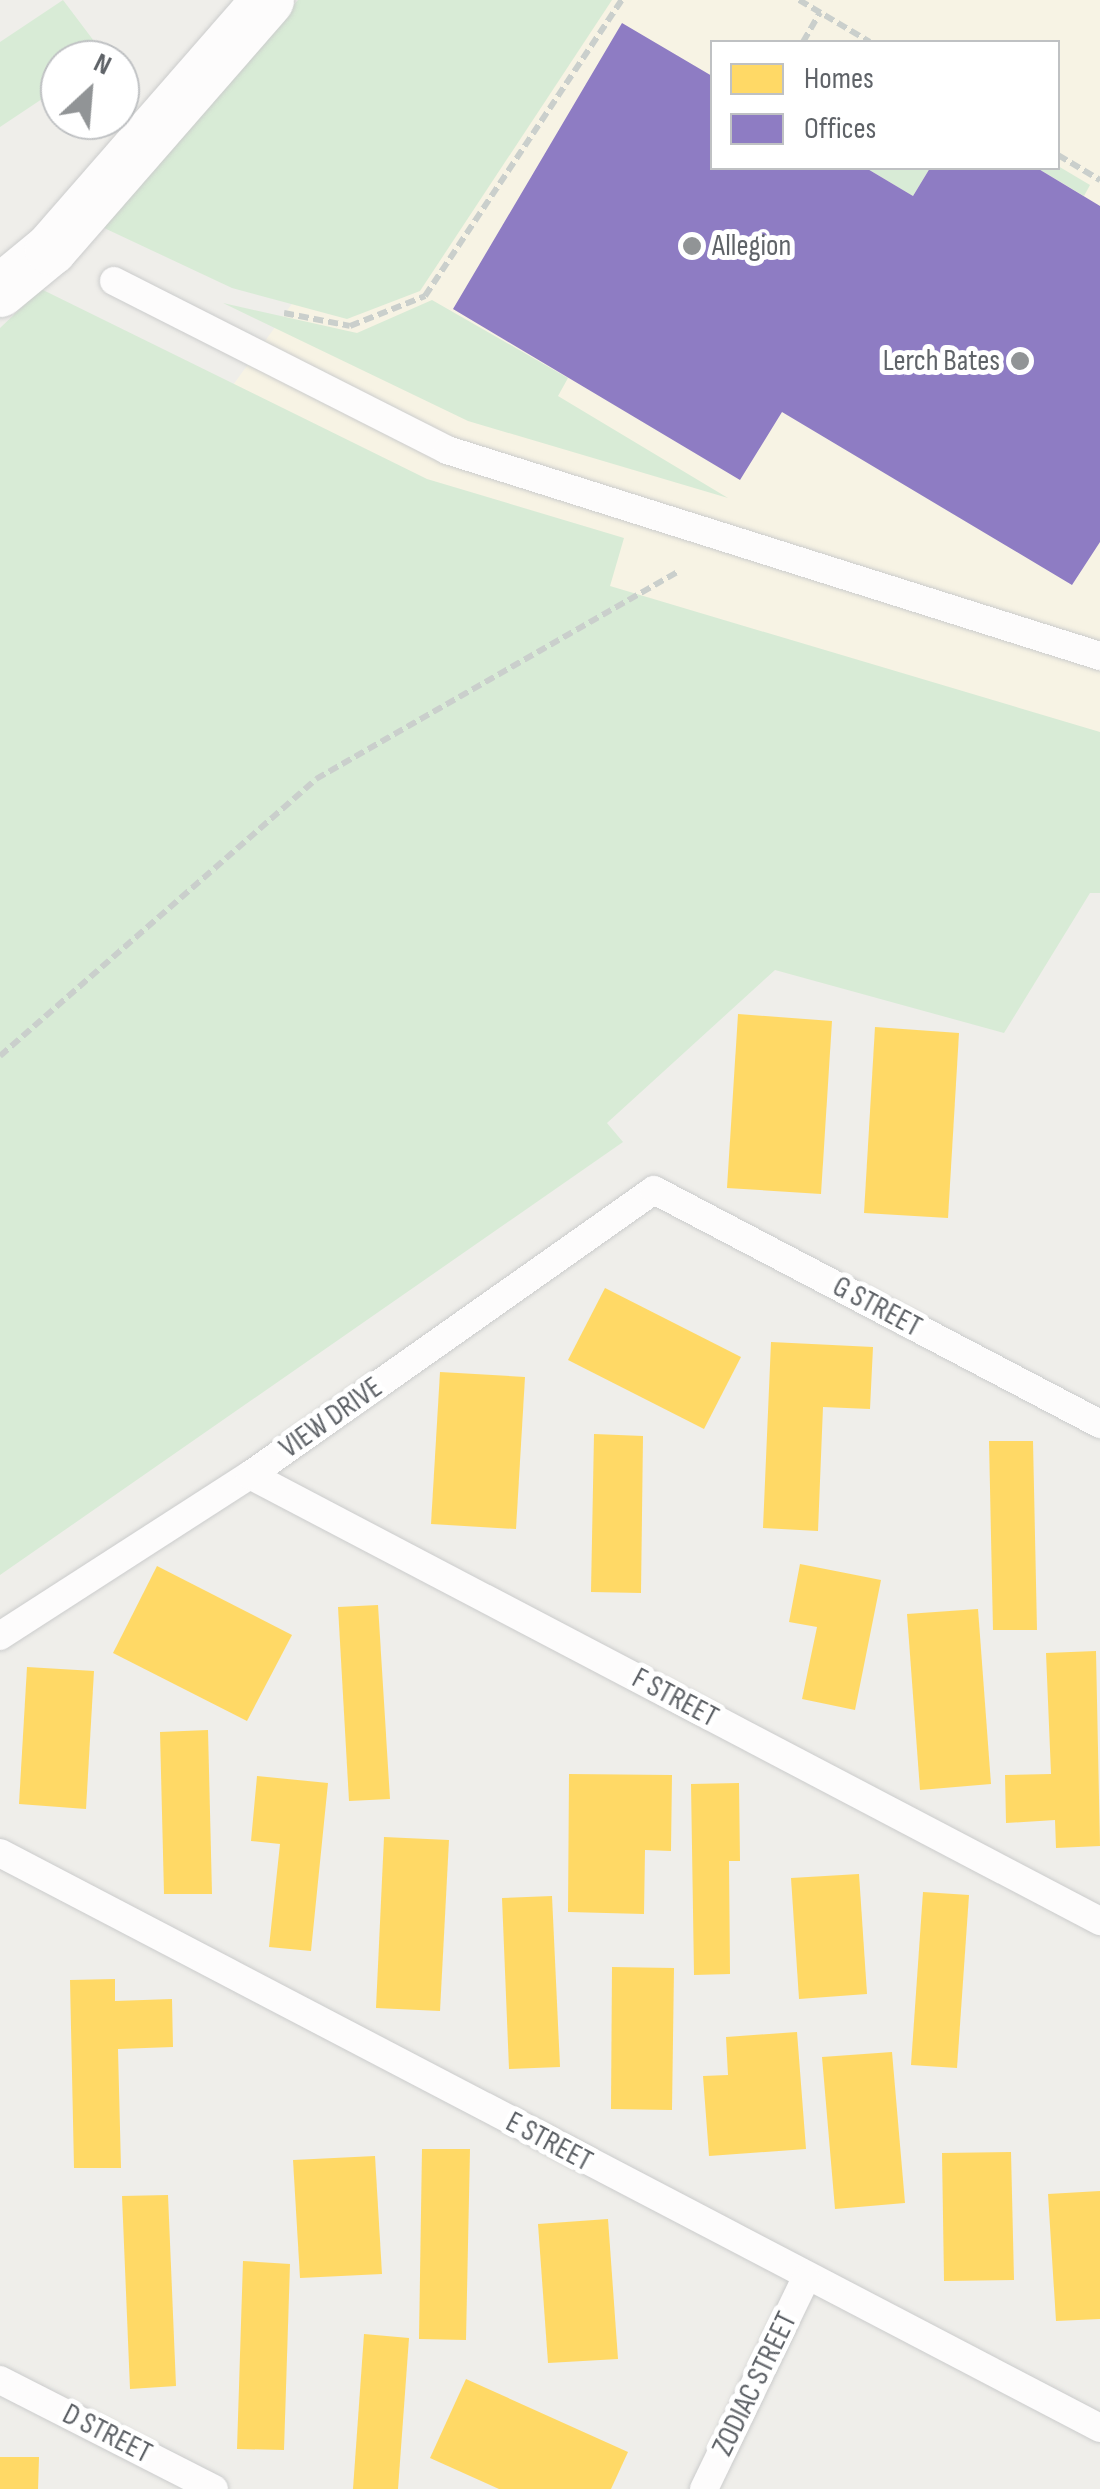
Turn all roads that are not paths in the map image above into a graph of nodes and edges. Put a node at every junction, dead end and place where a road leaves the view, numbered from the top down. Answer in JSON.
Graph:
{"nodes":[{"id":1,"x":268,"y":0,"type":"edge"},
{"id":2,"x":114,"y":281,"type":"dead end"},
{"id":3,"x":0,"y":291,"type":"edge"},
{"id":4,"x":1100,"y":656,"type":"edge"},
{"id":5,"x":654,"y":1190,"type":"joint"},
{"id":6,"x":1100,"y":1424,"type":"edge"},
{"id":7,"x":250,"y":1475,"type":"junction"},
{"id":8,"x":0,"y":1636,"type":"edge"},
{"id":9,"x":0,"y":1852,"type":"edge"},
{"id":10,"x":1100,"y":1921,"type":"edge"},
{"id":11,"x":806,"y":2278,"type":"junction"},
{"id":12,"x":0,"y":2380,"type":"edge"},
{"id":13,"x":1100,"y":2428,"type":"edge"},
{"id":14,"x":214,"y":2489,"type":"edge"},
{"id":15,"x":704,"y":2489,"type":"edge"}],
"edges":[{"from":1,"to":3,"type":"street"},
{"from":2,"to":4,"type":"lane"},
{"from":5,"to":6,"type":"lane","name":"G STREET"},
{"from":5,"to":7,"type":"lane","name":"VIEW DRIVE"},
{"from":7,"to":8,"type":"lane","name":"VIEW DRIVE"},
{"from":7,"to":10,"type":"lane","name":"F STREET"},
{"from":9,"to":11,"type":"lane","name":"E STREET"},
{"from":11,"to":13,"type":"lane","name":"E STREET"},
{"from":11,"to":15,"type":"lane","name":"ZODIAC STREET"},
{"from":12,"to":14,"type":"lane","name":"D STREET"}]}
